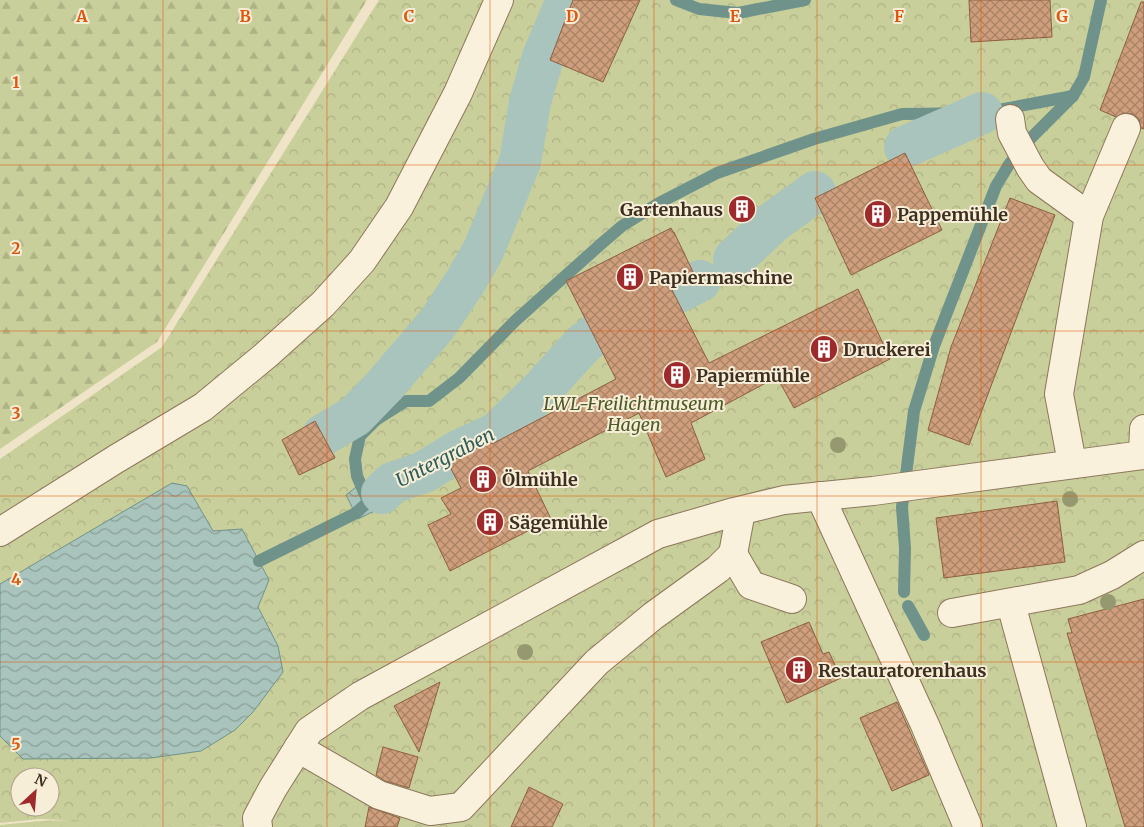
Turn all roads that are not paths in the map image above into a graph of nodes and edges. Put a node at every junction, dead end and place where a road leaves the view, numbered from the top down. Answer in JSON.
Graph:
{"nodes":[{"id":1,"x":499,"y":0,"type":"edge"},
{"id":2,"x":1011,"y":126,"type":"dead end"},
{"id":3,"x":1126,"y":128,"type":"dead end"},
{"id":4,"x":1090,"y":216,"type":"junction"},
{"id":5,"x":1144,"y":447,"type":"edge"},
{"id":6,"x":1072,"y":463,"type":"junction"},
{"id":7,"x":820,"y":496,"type":"junction"},
{"id":8,"x":741,"y":511,"type":"junction"},
{"id":9,"x":0,"y":532,"type":"edge"},
{"id":10,"x":733,"y":554,"type":"junction"},
{"id":11,"x":1144,"y":555,"type":"edge"},
{"id":12,"x":792,"y":599,"type":"dead end"},
{"id":13,"x":1010,"y":604,"type":"junction"},
{"id":14,"x":952,"y":613,"type":"dead end"},
{"id":15,"x":298,"y":748,"type":"junction"},
{"id":16,"x":258,"y":827,"type":"edge"},
{"id":17,"x":968,"y":827,"type":"edge"},
{"id":18,"x":1072,"y":827,"type":"edge"}],
"edges":[{"from":1,"to":9,"type":"lane"},
{"from":2,"to":4,"type":"lane"},
{"from":3,"to":4,"type":"lane"},
{"from":4,"to":6,"type":"lane"},
{"from":5,"to":6,"type":"lane"},
{"from":6,"to":7,"type":"lane"},
{"from":7,"to":8,"type":"lane"},
{"from":7,"to":17,"type":"lane"},
{"from":8,"to":10,"type":"lane"},
{"from":8,"to":15,"type":"lane"},
{"from":10,"to":12,"type":"lane"},
{"from":10,"to":15,"type":"lane"},
{"from":11,"to":13,"type":"lane"},
{"from":13,"to":14,"type":"lane"},
{"from":13,"to":18,"type":"lane"},
{"from":15,"to":16,"type":"lane"}]}
